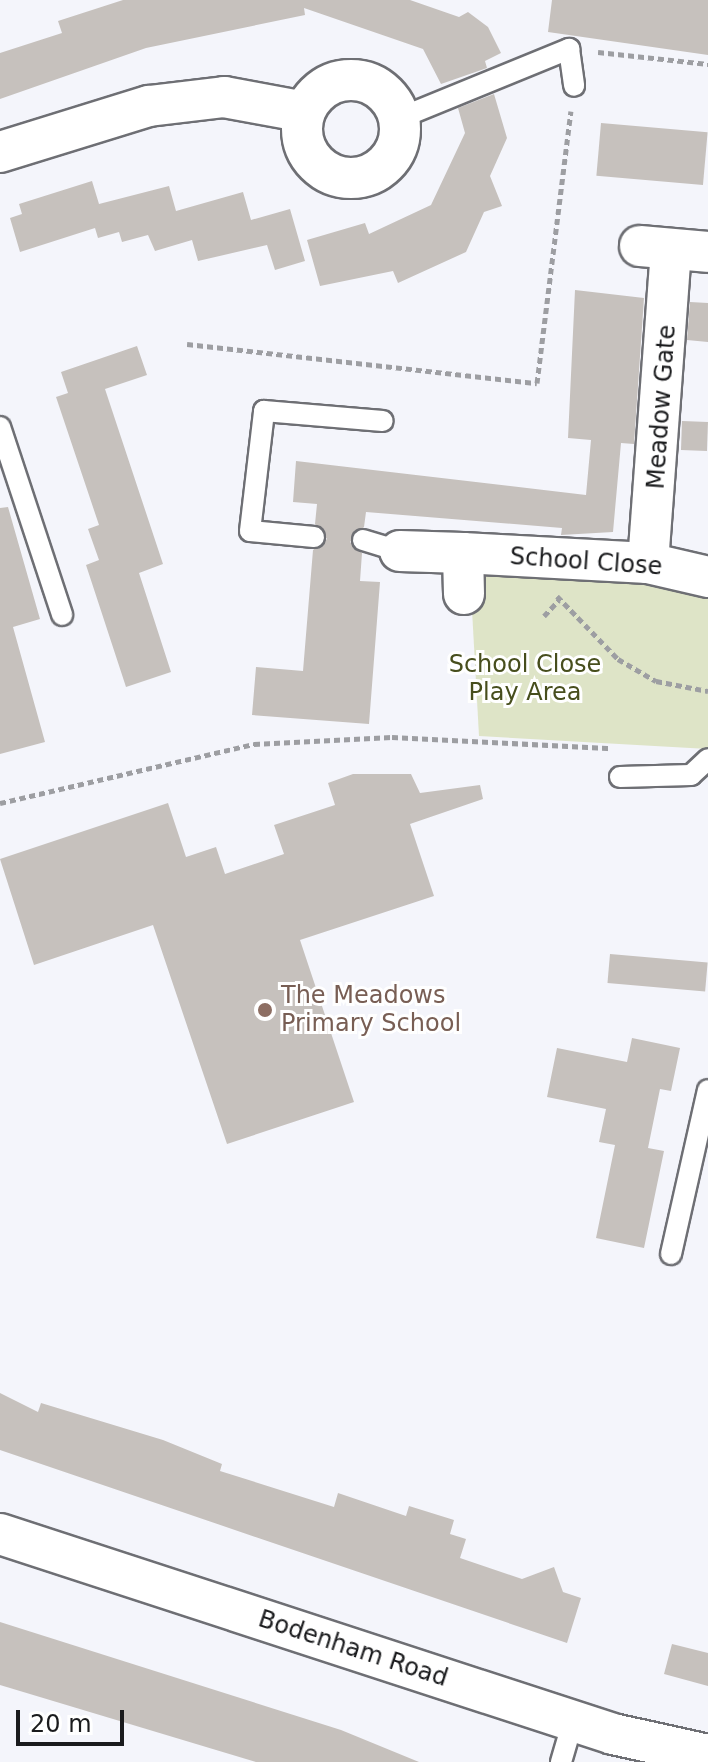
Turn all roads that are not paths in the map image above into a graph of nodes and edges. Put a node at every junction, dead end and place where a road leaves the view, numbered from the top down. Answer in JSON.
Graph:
{"nodes":[{"id":1,"x":574,"y":86,"type":"road end"},
{"id":2,"x":305,"y":112,"type":"junction"},
{"id":3,"x":400,"y":118,"type":"junction"},
{"id":4,"x":0,"y":152,"type":"edge"},
{"id":5,"x":673,"y":250,"type":"edge"},
{"id":6,"x":383,"y":421,"type":"dead end"},
{"id":7,"x":0,"y":427,"type":"edge"},
{"id":8,"x":314,"y":537,"type":"dead end"},
{"id":9,"x":381,"y":546,"type":"dead end"},
{"id":10,"x":463,"y":553,"type":"junction"},
{"id":11,"x":648,"y":563,"type":"junction"},
{"id":12,"x":708,"y":577,"type":"edge"},
{"id":13,"x":464,"y":594,"type":"dead end"},
{"id":14,"x":62,"y":615,"type":"dead end"},
{"id":15,"x":708,"y":759,"type":"edge"},
{"id":16,"x":620,"y":777,"type":"dead end"},
{"id":17,"x":708,"y":1090,"type":"edge"},
{"id":18,"x":671,"y":1254,"type":"dead end"},
{"id":19,"x":0,"y":1534,"type":"edge"},
{"id":20,"x":573,"y":1721,"type":"junction"},
{"id":21,"x":708,"y":1755,"type":"edge"},
{"id":22,"x":561,"y":1762,"type":"edge"}],
"edges":[{"from":1,"to":3,"type":"lane"},
{"from":2,"to":3,"type":"street"},
{"from":2,"to":3,"type":"street"},
{"from":2,"to":4,"type":"street"},
{"from":5,"to":11,"type":"street","name":"Meadow Gate"},
{"from":6,"to":8,"type":"lane"},
{"from":7,"to":14,"type":"lane"},
{"from":9,"to":10,"type":"street","name":"School Close"},
{"from":10,"to":11,"type":"street","name":"School Close"},
{"from":10,"to":13,"type":"street"},
{"from":11,"to":12,"type":"street","name":"School Close"},
{"from":15,"to":16,"type":"lane"},
{"from":17,"to":18,"type":"lane"},
{"from":19,"to":20,"type":"street","name":"Bodenham Road"},
{"from":20,"to":21,"type":"street","name":"Bodenham Road"},
{"from":20,"to":22,"type":"lane"}]}
